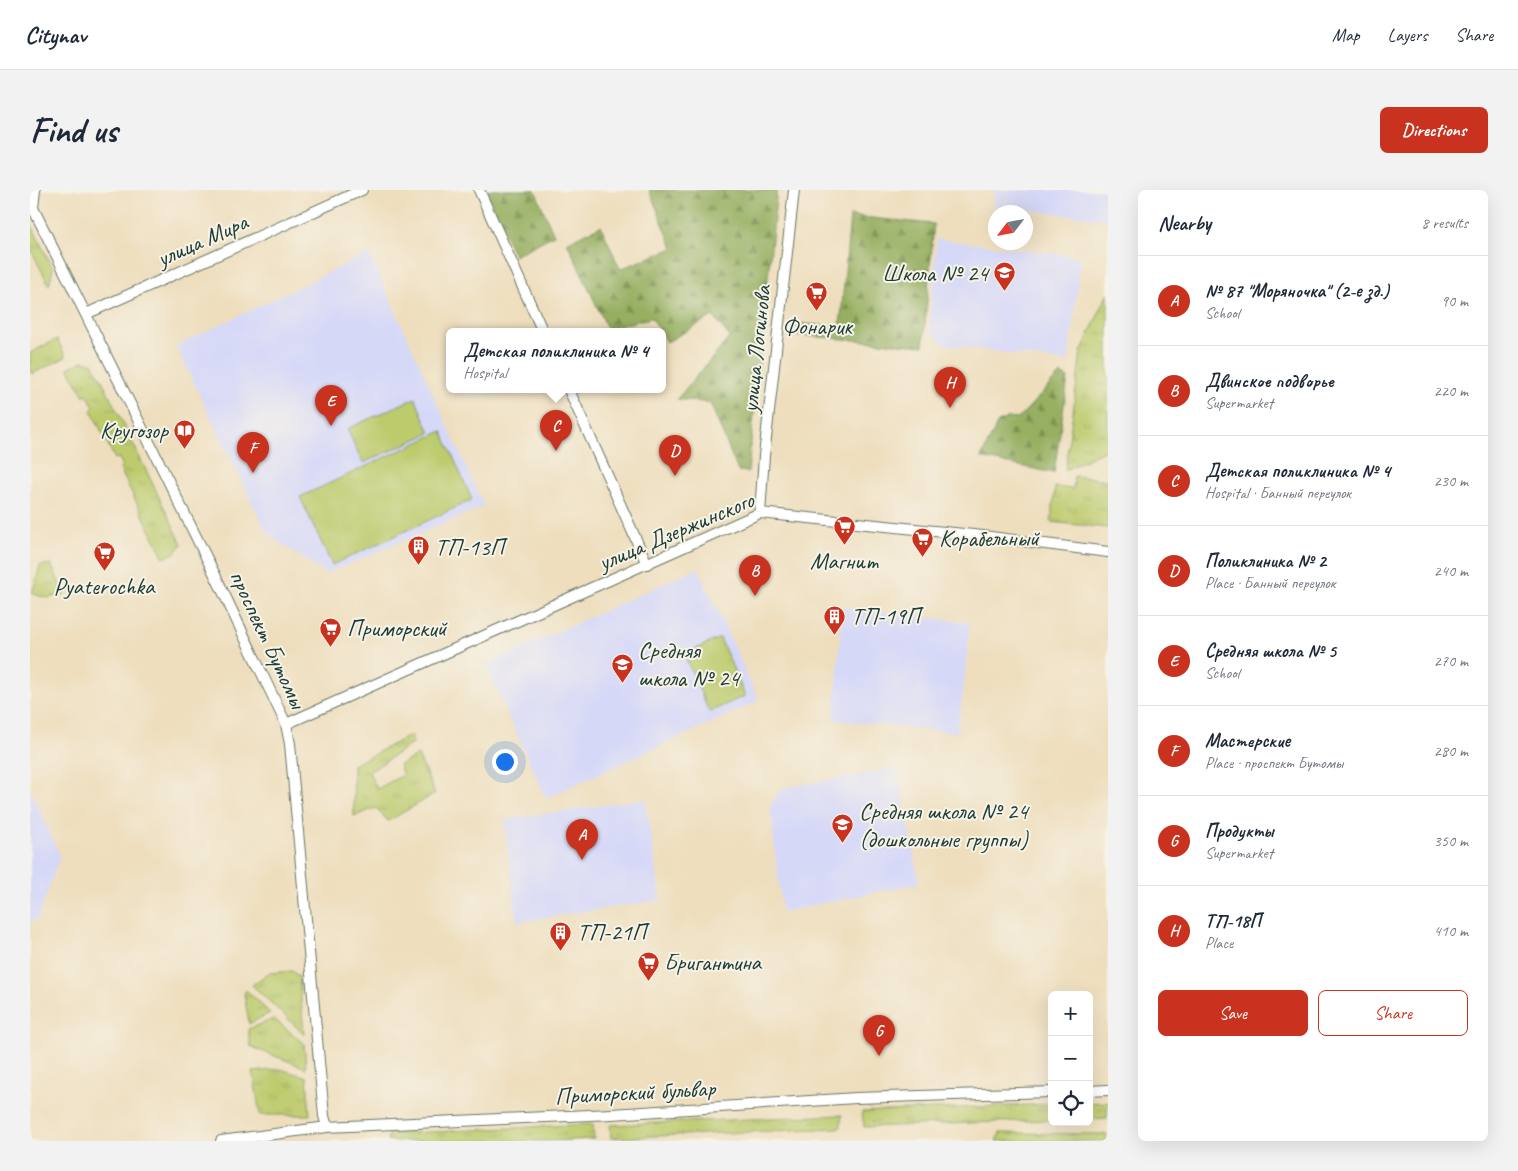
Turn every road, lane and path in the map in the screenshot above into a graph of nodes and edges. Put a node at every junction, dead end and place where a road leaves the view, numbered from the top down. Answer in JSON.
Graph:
{"nodes":[{"id":1,"x":35,"y":190,"type":"edge"},
{"id":2,"x":362,"y":190,"type":"edge"},
{"id":3,"x":479,"y":190,"type":"edge"},
{"id":4,"x":794,"y":190,"type":"edge"},
{"id":5,"x":32,"y":207,"type":"edge"},
{"id":6,"x":86,"y":314,"type":"junction"},
{"id":7,"x":541,"y":328,"type":"edge"},
{"id":8,"x":570,"y":393,"type":"edge"},
{"id":9,"x":760,"y":513,"type":"junction"},
{"id":10,"x":1108,"y":552,"type":"edge"},
{"id":11,"x":647,"y":564,"type":"junction"},
{"id":12,"x":286,"y":724,"type":"junction"},
{"id":13,"x":1108,"y":1090,"type":"edge"},
{"id":14,"x":1093,"y":1091,"type":"edge"},
{"id":15,"x":1048,"y":1092,"type":"edge"},
{"id":16,"x":326,"y":1127,"type":"junction"},
{"id":17,"x":220,"y":1141,"type":"edge"}],
"edges":[{"from":1,"to":5,"type":"street","name":"проспект Бутомы"},
{"from":2,"to":6,"type":"street","name":"улица Мира"},
{"from":3,"to":7,"type":"street"},
{"from":4,"to":9,"type":"street","name":"улица Логинова"},
{"from":5,"to":6,"type":"street","name":"проспект Бутомы"},
{"from":6,"to":12,"type":"street","name":"проспект Бутомы"},
{"from":8,"to":11,"type":"street"},
{"from":9,"to":10,"type":"street","name":"улица Дзержинского"},
{"from":9,"to":11,"type":"street","name":"улица Дзержинского"},
{"from":11,"to":12,"type":"street","name":"улица Дзержинского"},
{"from":12,"to":16,"type":"street","name":"проспект Бутомы"},
{"from":13,"to":14,"type":"street"},
{"from":15,"to":16,"type":"street","name":"Приморский бульвар"},
{"from":16,"to":17,"type":"street","name":"Приморский бульвар"}]}
